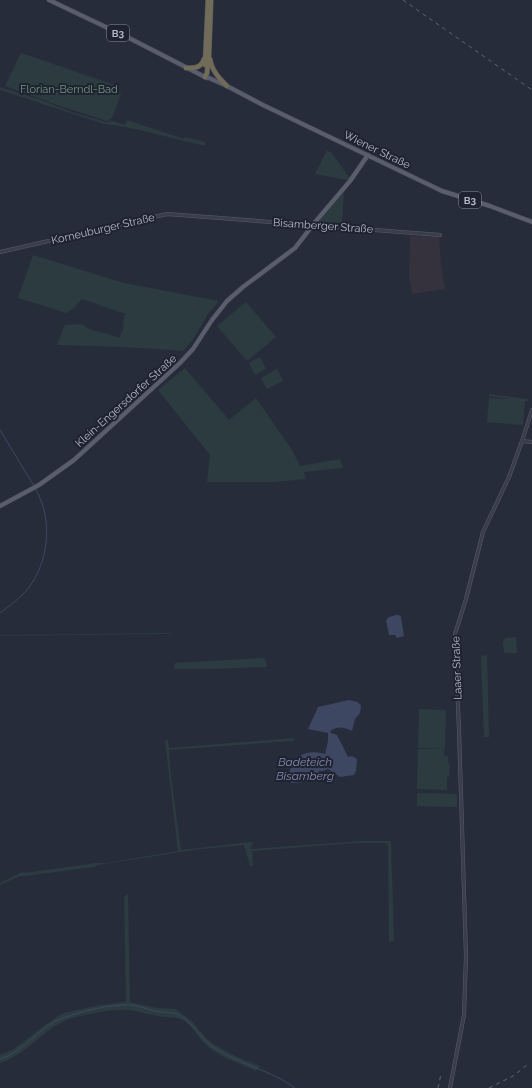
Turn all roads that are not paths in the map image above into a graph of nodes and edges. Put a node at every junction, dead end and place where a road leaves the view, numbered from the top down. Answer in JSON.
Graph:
{"nodes":[{"id":1,"x":49,"y":0,"type":"edge"},
{"id":2,"x":208,"y":0,"type":"edge"},
{"id":3,"x":211,"y":0,"type":"edge"},
{"id":4,"x":207,"y":56,"type":"junction"},
{"id":5,"x":186,"y":68,"type":"junction"},
{"id":6,"x":205,"y":77,"type":"junction"},
{"id":7,"x":227,"y":86,"type":"junction"},
{"id":8,"x":250,"y":99,"type":"junction"},
{"id":9,"x":368,"y":155,"type":"junction"},
{"id":10,"x":206,"y":217,"type":"joint"},
{"id":11,"x":532,"y":222,"type":"edge"},
{"id":12,"x":313,"y":225,"type":"junction"},
{"id":13,"x":440,"y":235,"type":"dead end"},
{"id":14,"x":0,"y":252,"type":"edge"},
{"id":15,"x":532,"y":410,"type":"edge"},
{"id":16,"x":522,"y":441,"type":"junction"},
{"id":17,"x":532,"y":442,"type":"edge"},
{"id":18,"x":0,"y":506,"type":"edge"},
{"id":19,"x":450,"y":1088,"type":"edge"}],
"edges":[{"from":1,"to":5,"type":"main road","name":"Wiener Straße","number":"B3"},
{"from":2,"to":4,"type":"highway"},
{"from":3,"to":4,"type":"highway"},
{"from":4,"to":5,"type":"highway"},
{"from":4,"to":6,"type":"highway"},
{"from":4,"to":7,"type":"highway"},
{"from":5,"to":6,"type":"main road","name":"Wiener Straße","number":"B3"},
{"from":6,"to":7,"type":"main road","name":"Wiener Straße","number":"B3"},
{"from":6,"to":8,"type":"main road","name":"Wiener Straße","number":"B3"},
{"from":7,"to":8,"type":"main road","name":"Wiener Straße","number":"B3"},
{"from":8,"to":9,"type":"main road","name":"Wiener Straße","number":"B3"},
{"from":9,"to":11,"type":"main road","name":"Wiener Straße","number":"B3"},
{"from":9,"to":12,"type":"main road","name":"Klein-Engersdorfer Straße"},
{"from":10,"to":12,"type":"street","name":"Bisamberger Straße"},
{"from":10,"to":14,"type":"street","name":"Korneuburger Straße"},
{"from":12,"to":13,"type":"street","name":"Bisamberger Straße"},
{"from":12,"to":18,"type":"main road","name":"Klein-Engersdorfer Straße"},
{"from":15,"to":16,"type":"street","name":"Laaer Straße"},
{"from":16,"to":17,"type":"street"},
{"from":16,"to":19,"type":"street","name":"Laaer Straße"}]}
